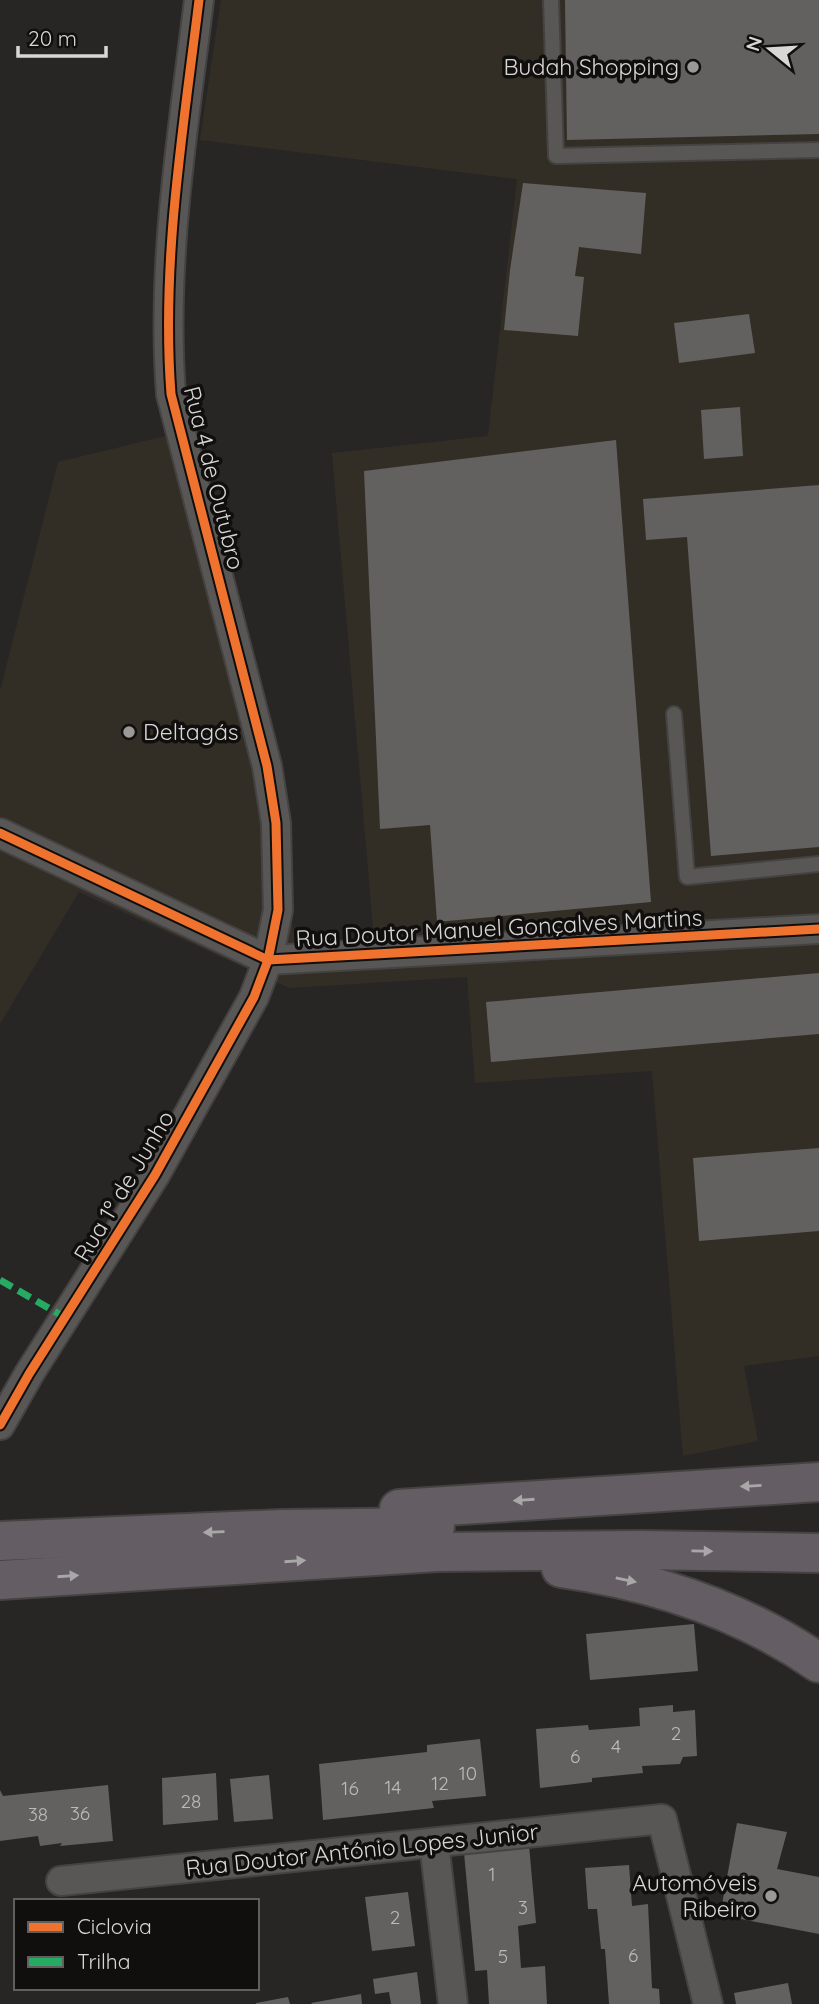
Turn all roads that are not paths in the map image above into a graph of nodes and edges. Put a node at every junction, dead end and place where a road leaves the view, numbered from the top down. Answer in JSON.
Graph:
{"nodes":[{"id":1,"x":199,"y":0,"type":"edge"},
{"id":2,"x":551,"y":0,"type":"edge"},
{"id":3,"x":819,"y":150,"type":"edge"},
{"id":4,"x":674,"y":713,"type":"dead end"},
{"id":5,"x":0,"y":833,"type":"edge"},
{"id":6,"x":819,"y":864,"type":"edge"},
{"id":7,"x":819,"y":929,"type":"edge"},
{"id":8,"x":268,"y":960,"type":"junction"},
{"id":9,"x":0,"y":1424,"type":"edge"},
{"id":10,"x":819,"y":1482,"type":"edge"},
{"id":11,"x":819,"y":1528,"type":"edge"},
{"id":12,"x":282,"y":1530,"type":"junction"},
{"id":13,"x":0,"y":1541,"type":"edge"},
{"id":14,"x":437,"y":1552,"type":"junction"},
{"id":15,"x":819,"y":1553,"type":"edge"},
{"id":16,"x":0,"y":1580,"type":"edge"},
{"id":17,"x":814,"y":1660,"type":"edge"},
{"id":18,"x":434,"y":1843,"type":"junction"},
{"id":19,"x":61,"y":1881,"type":"dead end"},
{"id":20,"x":453,"y":2004,"type":"edge"},
{"id":21,"x":708,"y":2004,"type":"edge"}],
"edges":[{"from":1,"to":8,"type":"street","name":"Rua 4 de Outubro"},
{"from":2,"to":3,"type":"lane"},
{"from":4,"to":6,"type":"lane"},
{"from":5,"to":8,"type":"street","name":"Rua Doutor Manuel Gonçalves Martins"},
{"from":7,"to":8,"type":"street","name":"Rua Doutor Manuel Gonçalves Martins"},
{"from":8,"to":9,"type":"street","name":"Rua 1º de Junho"},
{"from":10,"to":12,"type":"highway","one_way":true},
{"from":11,"to":12,"type":"highway"},
{"from":12,"to":13,"type":"highway","one_way":true},
{"from":14,"to":15,"type":"highway","one_way":true},
{"from":16,"to":14,"type":"highway","one_way":true},
{"from":14,"to":17,"type":"highway","one_way":true},
{"from":18,"to":19,"type":"street","name":"Rua Doutor António Lopes Junior"},
{"from":18,"to":20,"type":"street"},
{"from":18,"to":21,"type":"street","name":"Rua Doutor António Lopes Junior"}]}
